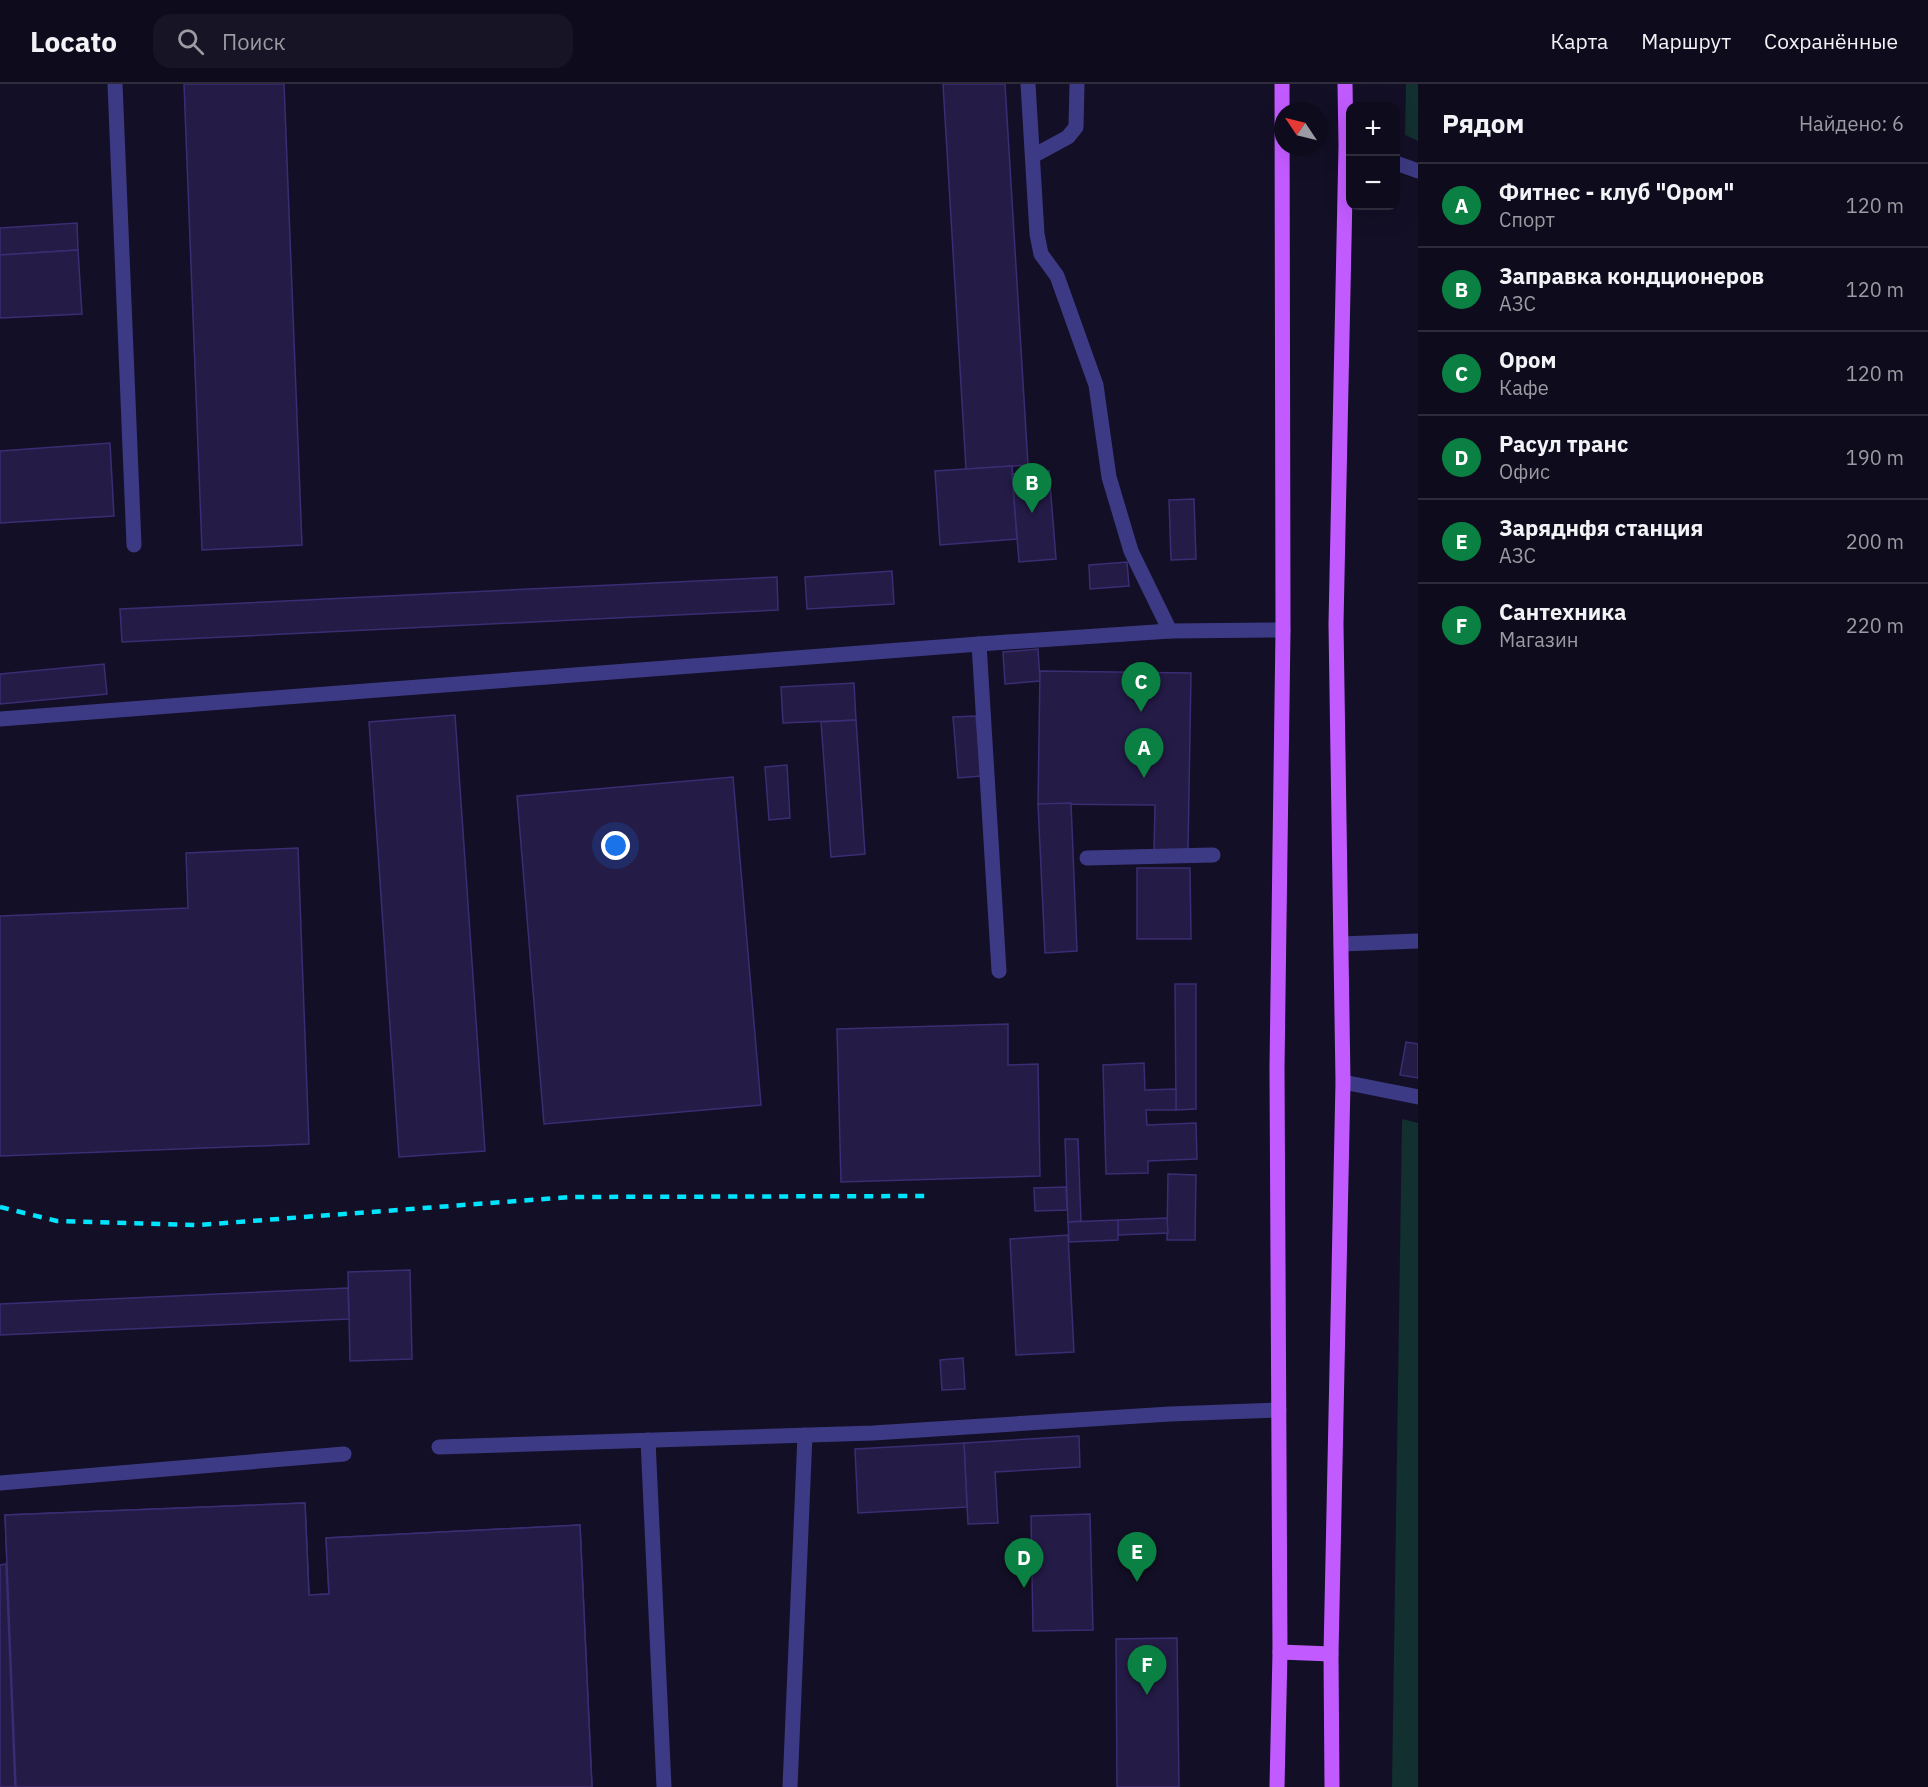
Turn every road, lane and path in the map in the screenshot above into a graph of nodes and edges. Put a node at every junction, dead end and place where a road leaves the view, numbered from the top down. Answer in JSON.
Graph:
{"nodes":[{"id":1,"x":116,"y":84,"type":"edge"},
{"id":2,"x":1028,"y":84,"type":"edge"},
{"id":3,"x":1077,"y":84,"type":"edge"},
{"id":4,"x":1282,"y":84,"type":"edge"},
{"id":5,"x":1345,"y":84,"type":"edge"},
{"id":6,"x":1346,"y":105,"type":"edge"},
{"id":7,"x":1033,"y":156,"type":"junction"},
{"id":8,"x":1348,"y":156,"type":"edge"},
{"id":9,"x":1400,"y":165,"type":"edge"},
{"id":10,"x":1418,"y":171,"type":"edge"},
{"id":11,"x":134,"y":545,"type":"dead end"},
{"id":12,"x":1283,"y":630,"type":"junction"},
{"id":13,"x":1170,"y":631,"type":"junction"},
{"id":14,"x":979,"y":644,"type":"junction"},
{"id":15,"x":0,"y":719,"type":"edge"},
{"id":16,"x":1213,"y":855,"type":"dead end"},
{"id":17,"x":1087,"y":858,"type":"dead end"},
{"id":18,"x":1418,"y":941,"type":"edge"},
{"id":19,"x":1341,"y":944,"type":"junction"},
{"id":20,"x":999,"y":971,"type":"dead end"},
{"id":21,"x":1343,"y":1082,"type":"junction"},
{"id":22,"x":1418,"y":1097,"type":"edge"},
{"id":23,"x":1279,"y":1410,"type":"junction"},
{"id":24,"x":805,"y":1435,"type":"junction"},
{"id":25,"x":648,"y":1440,"type":"junction"},
{"id":26,"x":439,"y":1447,"type":"dead end"},
{"id":27,"x":344,"y":1454,"type":"dead end"},
{"id":28,"x":0,"y":1483,"type":"edge"},
{"id":29,"x":1280,"y":1652,"type":"junction"},
{"id":30,"x":1332,"y":1654,"type":"junction"},
{"id":31,"x":664,"y":1787,"type":"edge"},
{"id":32,"x":790,"y":1787,"type":"edge"},
{"id":33,"x":1277,"y":1787,"type":"edge"},
{"id":34,"x":1332,"y":1787,"type":"edge"}],
"edges":[{"from":1,"to":11,"type":"street"},
{"from":2,"to":7,"type":"street"},
{"from":3,"to":7,"type":"street"},
{"from":4,"to":12,"type":"main road"},
{"from":5,"to":6,"type":"main road"},
{"from":7,"to":13,"type":"street"},
{"from":8,"to":19,"type":"main road"},
{"from":9,"to":10,"type":"street"},
{"from":12,"to":13,"type":"street"},
{"from":12,"to":23,"type":"main road"},
{"from":13,"to":14,"type":"street"},
{"from":14,"to":15,"type":"street"},
{"from":14,"to":20,"type":"street"},
{"from":16,"to":17,"type":"street"},
{"from":18,"to":19,"type":"street"},
{"from":19,"to":21,"type":"main road"},
{"from":21,"to":22,"type":"street"},
{"from":21,"to":30,"type":"main road"},
{"from":23,"to":24,"type":"street"},
{"from":23,"to":29,"type":"main road"},
{"from":24,"to":25,"type":"street"},
{"from":24,"to":32,"type":"street"},
{"from":25,"to":26,"type":"street"},
{"from":25,"to":31,"type":"street"},
{"from":27,"to":28,"type":"street"},
{"from":29,"to":30,"type":"main road"},
{"from":29,"to":33,"type":"main road"},
{"from":30,"to":34,"type":"main road"}]}
